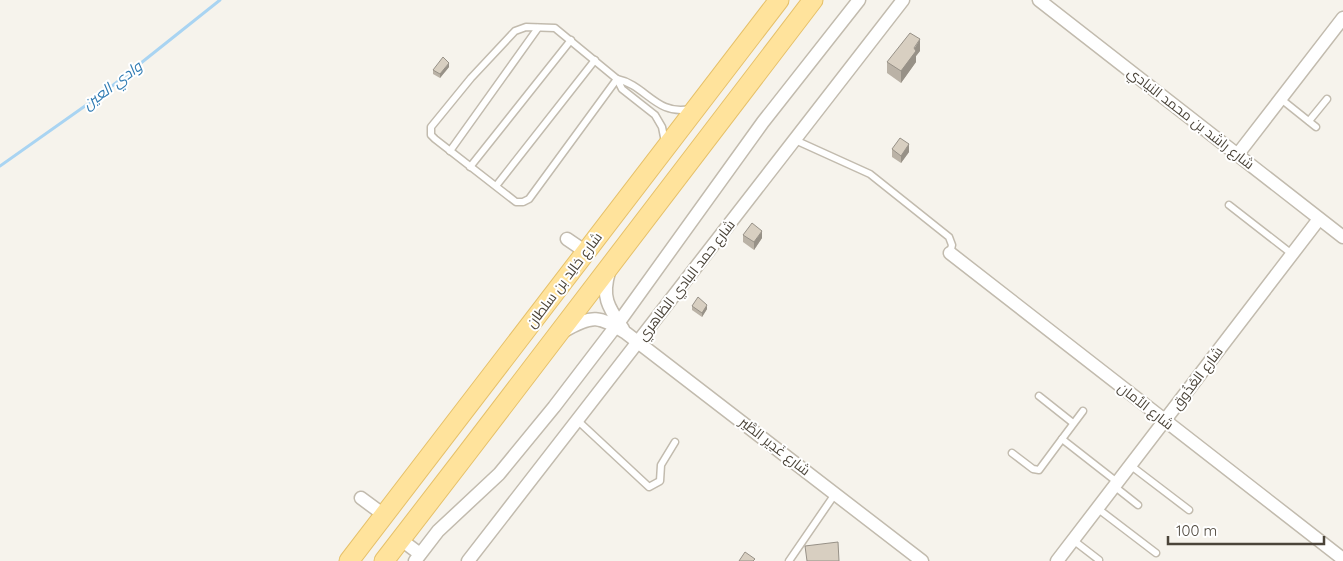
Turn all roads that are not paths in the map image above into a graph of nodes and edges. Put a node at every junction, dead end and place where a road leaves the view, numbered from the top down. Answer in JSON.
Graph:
{"nodes":[{"id":1,"x":779,"y":0,"type":"edge"},
{"id":2,"x":813,"y":0,"type":"edge"},
{"id":3,"x":859,"y":0,"type":"edge"},
{"id":4,"x":903,"y":0,"type":"edge"},
{"id":5,"x":1039,"y":0,"type":"edge"},
{"id":6,"x":1343,"y":18,"type":"edge"},
{"id":7,"x":538,"y":28,"type":"junction"},
{"id":8,"x":571,"y":40,"type":"junction"},
{"id":9,"x":595,"y":60,"type":"junction"},
{"id":10,"x":617,"y":79,"type":"junction"},
{"id":11,"x":1281,"y":99,"type":"junction"},
{"id":12,"x":1327,"y":99,"type":"dead end"},
{"id":13,"x":698,"y":106,"type":"junction"},
{"id":14,"x":1309,"y":121,"type":"junction"},
{"id":15,"x":1316,"y":127,"type":"dead end"},
{"id":16,"x":795,"y":140,"type":"junction"},
{"id":17,"x":664,"y":150,"type":"junction"},
{"id":18,"x":450,"y":151,"type":"junction"},
{"id":19,"x":1238,"y":154,"type":"junction"},
{"id":20,"x":470,"y":168,"type":"junction"},
{"id":21,"x":496,"y":186,"type":"junction"},
{"id":22,"x":1229,"y":205,"type":"dead end"},
{"id":23,"x":1319,"y":219,"type":"junction"},
{"id":24,"x":1343,"y":237,"type":"edge"},
{"id":25,"x":567,"y":239,"type":"dead end"},
{"id":26,"x":586,"y":252,"type":"junction"},
{"id":27,"x":950,"y":253,"type":"joint"},
{"id":28,"x":1292,"y":254,"type":"junction"},
{"id":29,"x":613,"y":260,"type":"junction"},
{"id":30,"x":620,"y":327,"type":"junction"},
{"id":31,"x":559,"y":334,"type":"junction"},
{"id":32,"x":638,"y":342,"type":"junction"},
{"id":33,"x":1039,"y":396,"type":"dead end"},
{"id":34,"x":1083,"y":411,"type":"dead end"},
{"id":35,"x":577,"y":420,"type":"junction"},
{"id":36,"x":1164,"y":421,"type":"junction"},
{"id":37,"x":1073,"y":423,"type":"junction"},
{"id":38,"x":1062,"y":439,"type":"junction"},
{"id":39,"x":675,"y":442,"type":"dead end"},
{"id":40,"x":1012,"y":453,"type":"dead end"},
{"id":41,"x":1130,"y":465,"type":"junction"},
{"id":42,"x":1116,"y":484,"type":"junction"},
{"id":43,"x":836,"y":494,"type":"junction"},
{"id":44,"x":361,"y":498,"type":"dead end"},
{"id":45,"x":1138,"y":505,"type":"dead end"},
{"id":46,"x":1097,"y":508,"type":"junction"},
{"id":47,"x":1189,"y":510,"type":"dead end"},
{"id":48,"x":384,"y":515,"type":"junction"},
{"id":49,"x":400,"y":539,"type":"junction"},
{"id":50,"x":1073,"y":540,"type":"junction"},
{"id":51,"x":1156,"y":553,"type":"dead end"},
{"id":52,"x":418,"y":558,"type":"edge"},
{"id":53,"x":1343,"y":559,"type":"edge"},
{"id":54,"x":1099,"y":560,"type":"edge"},
{"id":55,"x":349,"y":561,"type":"edge"},
{"id":56,"x":384,"y":561,"type":"edge"},
{"id":57,"x":468,"y":561,"type":"edge"},
{"id":58,"x":789,"y":561,"type":"edge"},
{"id":59,"x":922,"y":561,"type":"edge"},
{"id":60,"x":1057,"y":561,"type":"edge"}],
"edges":[{"from":1,"to":13,"type":"main road","name":"شارع خالِد بن سلطان"},
{"from":2,"to":29,"type":"main road","name":"شارع خالِد بن سلطان"},
{"from":3,"to":30,"type":"street"},
{"from":4,"to":16,"type":"street","name":"شارع حمد البادي الظاهري"},
{"from":5,"to":19,"type":"street","name":"شارع راشد بن محمد النيادي"},
{"from":6,"to":11,"type":"street"},
{"from":7,"to":8,"type":"lane"},
{"from":7,"to":18,"type":"lane"},
{"from":7,"to":18,"type":"lane"},
{"from":8,"to":9,"type":"lane"},
{"from":8,"to":20,"type":"lane"},
{"from":9,"to":10,"type":"lane"},
{"from":9,"to":21,"type":"lane"},
{"from":10,"to":13,"type":"lane"},
{"from":10,"to":17,"type":"lane"},
{"from":10,"to":21,"type":"lane"},
{"from":11,"to":14,"type":"lane"},
{"from":11,"to":19,"type":"street"},
{"from":12,"to":14,"type":"lane"},
{"from":13,"to":17,"type":"main road","name":"شارع خالِد بن سلطان"},
{"from":14,"to":15,"type":"lane"},
{"from":16,"to":27,"type":"lane"},
{"from":16,"to":32,"type":"street","name":"شارع حمد البادي الظاهري"},
{"from":17,"to":26,"type":"main road","name":"شارع خالِد بن سلطان"},
{"from":18,"to":20,"type":"lane"},
{"from":19,"to":23,"type":"street","name":"شارع راشد بن محمد النيادي"},
{"from":20,"to":21,"type":"lane"},
{"from":22,"to":28,"type":"lane"},
{"from":23,"to":24,"type":"street","name":"شارع راشد بن محمد النيادي"},
{"from":23,"to":28,"type":"street","name":"شارع العُذُوق"},
{"from":25,"to":26,"type":"street"},
{"from":26,"to":48,"type":"main road","name":"شارع خالِد بن سلطان"},
{"from":27,"to":36,"type":"street","name":"شارع الأمان"},
{"from":28,"to":36,"type":"street","name":"شارع العُذُوق"},
{"from":29,"to":30,"type":"street","name":"شارع غَدِير الطَّير"},
{"from":29,"to":31,"type":"main road","name":"شارع خالِد بن سلطان"},
{"from":30,"to":31,"type":"street","name":"شارع غَدِير الطَّير"},
{"from":30,"to":32,"type":"street","name":"شارع غَدِير الطَّير"},
{"from":30,"to":52,"type":"street"},
{"from":31,"to":49,"type":"main road","name":"شارع خالِد بن سلطان"},
{"from":32,"to":35,"type":"street","name":"شارع حمد البادي الظاهري"},
{"from":32,"to":43,"type":"street","name":"شارع غَدِير الطَّير"},
{"from":33,"to":37,"type":"lane"},
{"from":34,"to":37,"type":"lane"},
{"from":35,"to":39,"type":"lane"},
{"from":35,"to":57,"type":"street","name":"شارع حمد البادي الظاهري"},
{"from":36,"to":41,"type":"street","name":"شارع العُذُوق"},
{"from":36,"to":53,"type":"street","name":"شارع الأمان"},
{"from":37,"to":38,"type":"lane"},
{"from":38,"to":40,"type":"lane"},
{"from":38,"to":42,"type":"lane"},
{"from":41,"to":42,"type":"street","name":"شارع العُذُوق"},
{"from":41,"to":47,"type":"lane"},
{"from":42,"to":45,"type":"lane"},
{"from":42,"to":46,"type":"street","name":"شارع العُذُوق"},
{"from":43,"to":58,"type":"lane"},
{"from":43,"to":59,"type":"street","name":"شارع غَدِير الطَّير"},
{"from":44,"to":48,"type":"street"},
{"from":46,"to":50,"type":"street","name":"شارع العُذُوق"},
{"from":46,"to":51,"type":"lane"},
{"from":48,"to":55,"type":"main road","name":"شارع خالِد بن سلطان"},
{"from":49,"to":52,"type":"street"},
{"from":49,"to":56,"type":"main road","name":"شارع خالِد بن سلطان"},
{"from":50,"to":54,"type":"lane"},
{"from":50,"to":60,"type":"street","name":"شارع العُذُوق"}]}
